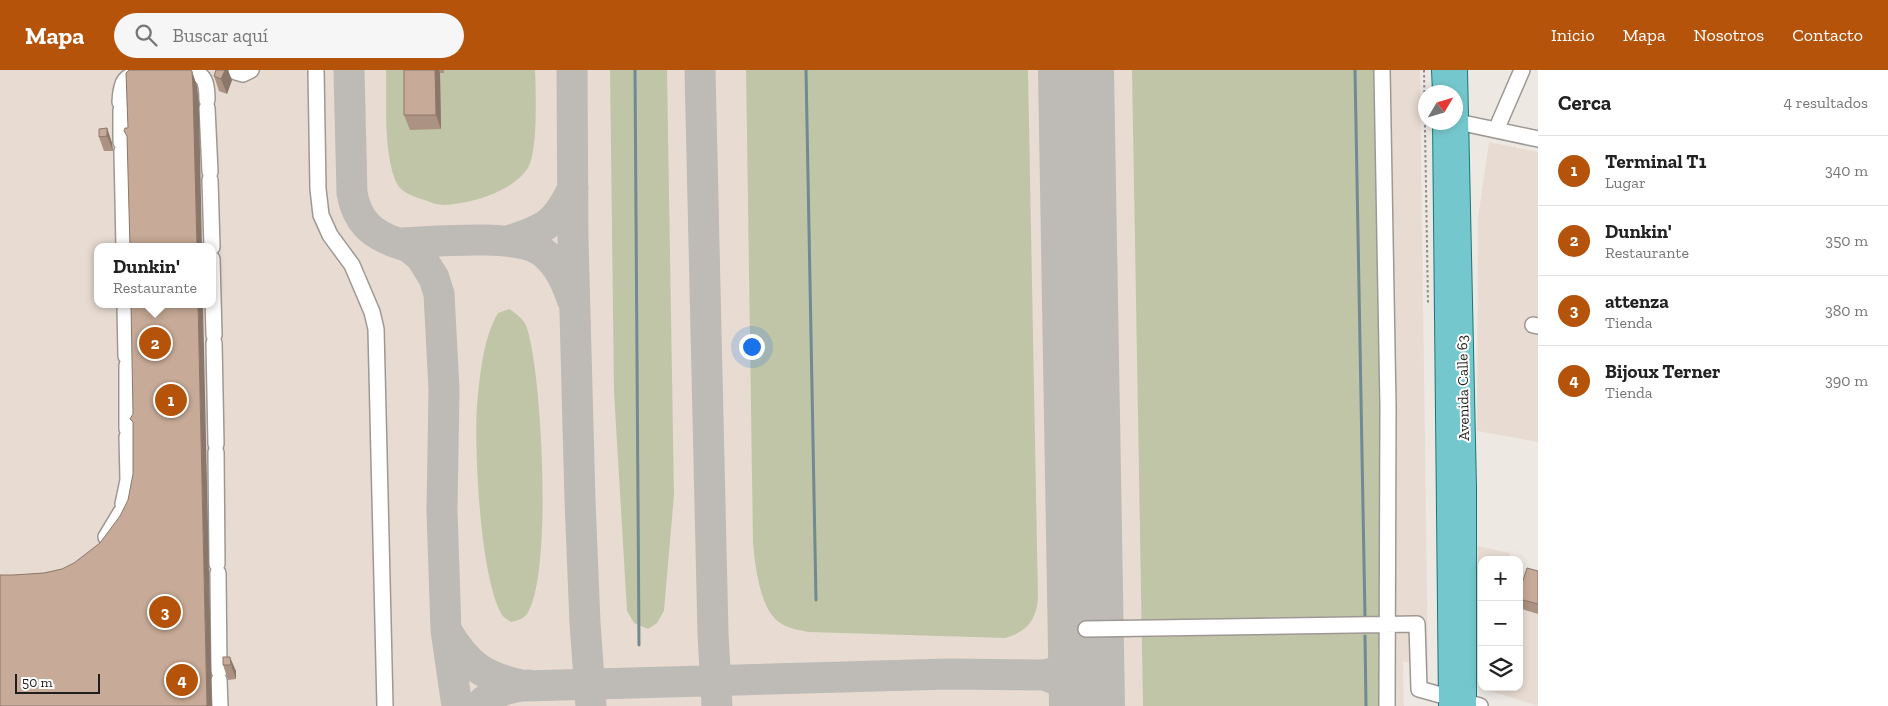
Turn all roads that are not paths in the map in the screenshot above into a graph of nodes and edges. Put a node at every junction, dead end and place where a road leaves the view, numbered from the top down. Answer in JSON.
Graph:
{"nodes":[{"id":1,"x":316,"y":70,"type":"edge"},
{"id":2,"x":1382,"y":70,"type":"edge"},
{"id":3,"x":1442,"y":70,"type":"edge"},
{"id":4,"x":1457,"y":70,"type":"edge"},
{"id":5,"x":1522,"y":70,"type":"edge"},
{"id":6,"x":206,"y":74,"type":"edge"},
{"id":7,"x":1442,"y":85,"type":"edge"},
{"id":8,"x":1455,"y":85,"type":"edge"},
{"id":9,"x":1463,"y":124,"type":"edge"},
{"id":10,"x":1450,"y":130,"type":"edge"},
{"id":11,"x":1496,"y":130,"type":"junction"},
{"id":12,"x":1538,"y":139,"type":"edge"},
{"id":13,"x":124,"y":243,"type":"edge"},
{"id":14,"x":212,"y":243,"type":"edge"},
{"id":15,"x":125,"y":308,"type":"edge"},
{"id":16,"x":213,"y":308,"type":"edge"},
{"id":17,"x":96,"y":549,"type":"edge"},
{"id":18,"x":1387,"y":625,"type":"junction"},
{"id":19,"x":1086,"y":629,"type":"dead end"},
{"id":20,"x":1462,"y":704,"type":"edge"},
{"id":21,"x":220,"y":706,"type":"edge"},
{"id":22,"x":384,"y":706,"type":"edge"},
{"id":23,"x":1387,"y":706,"type":"edge"}],
"edges":[{"from":1,"to":22,"type":"street"},
{"from":2,"to":18,"type":"street"},
{"from":3,"to":7,"type":"main road"},
{"from":4,"to":8,"type":"main road","name":"Avenida Calle 63"},
{"from":5,"to":11,"type":"street"},
{"from":6,"to":13,"type":"street"},
{"from":6,"to":14,"type":"street"},
{"from":9,"to":11,"type":"street"},
{"from":10,"to":20,"type":"main road","name":"Avenida Calle 63"},
{"from":11,"to":12,"type":"street"},
{"from":15,"to":17,"type":"street"},
{"from":16,"to":21,"type":"street"},
{"from":18,"to":19,"type":"street"},
{"from":18,"to":20,"type":"street"},
{"from":18,"to":23,"type":"street"}]}
